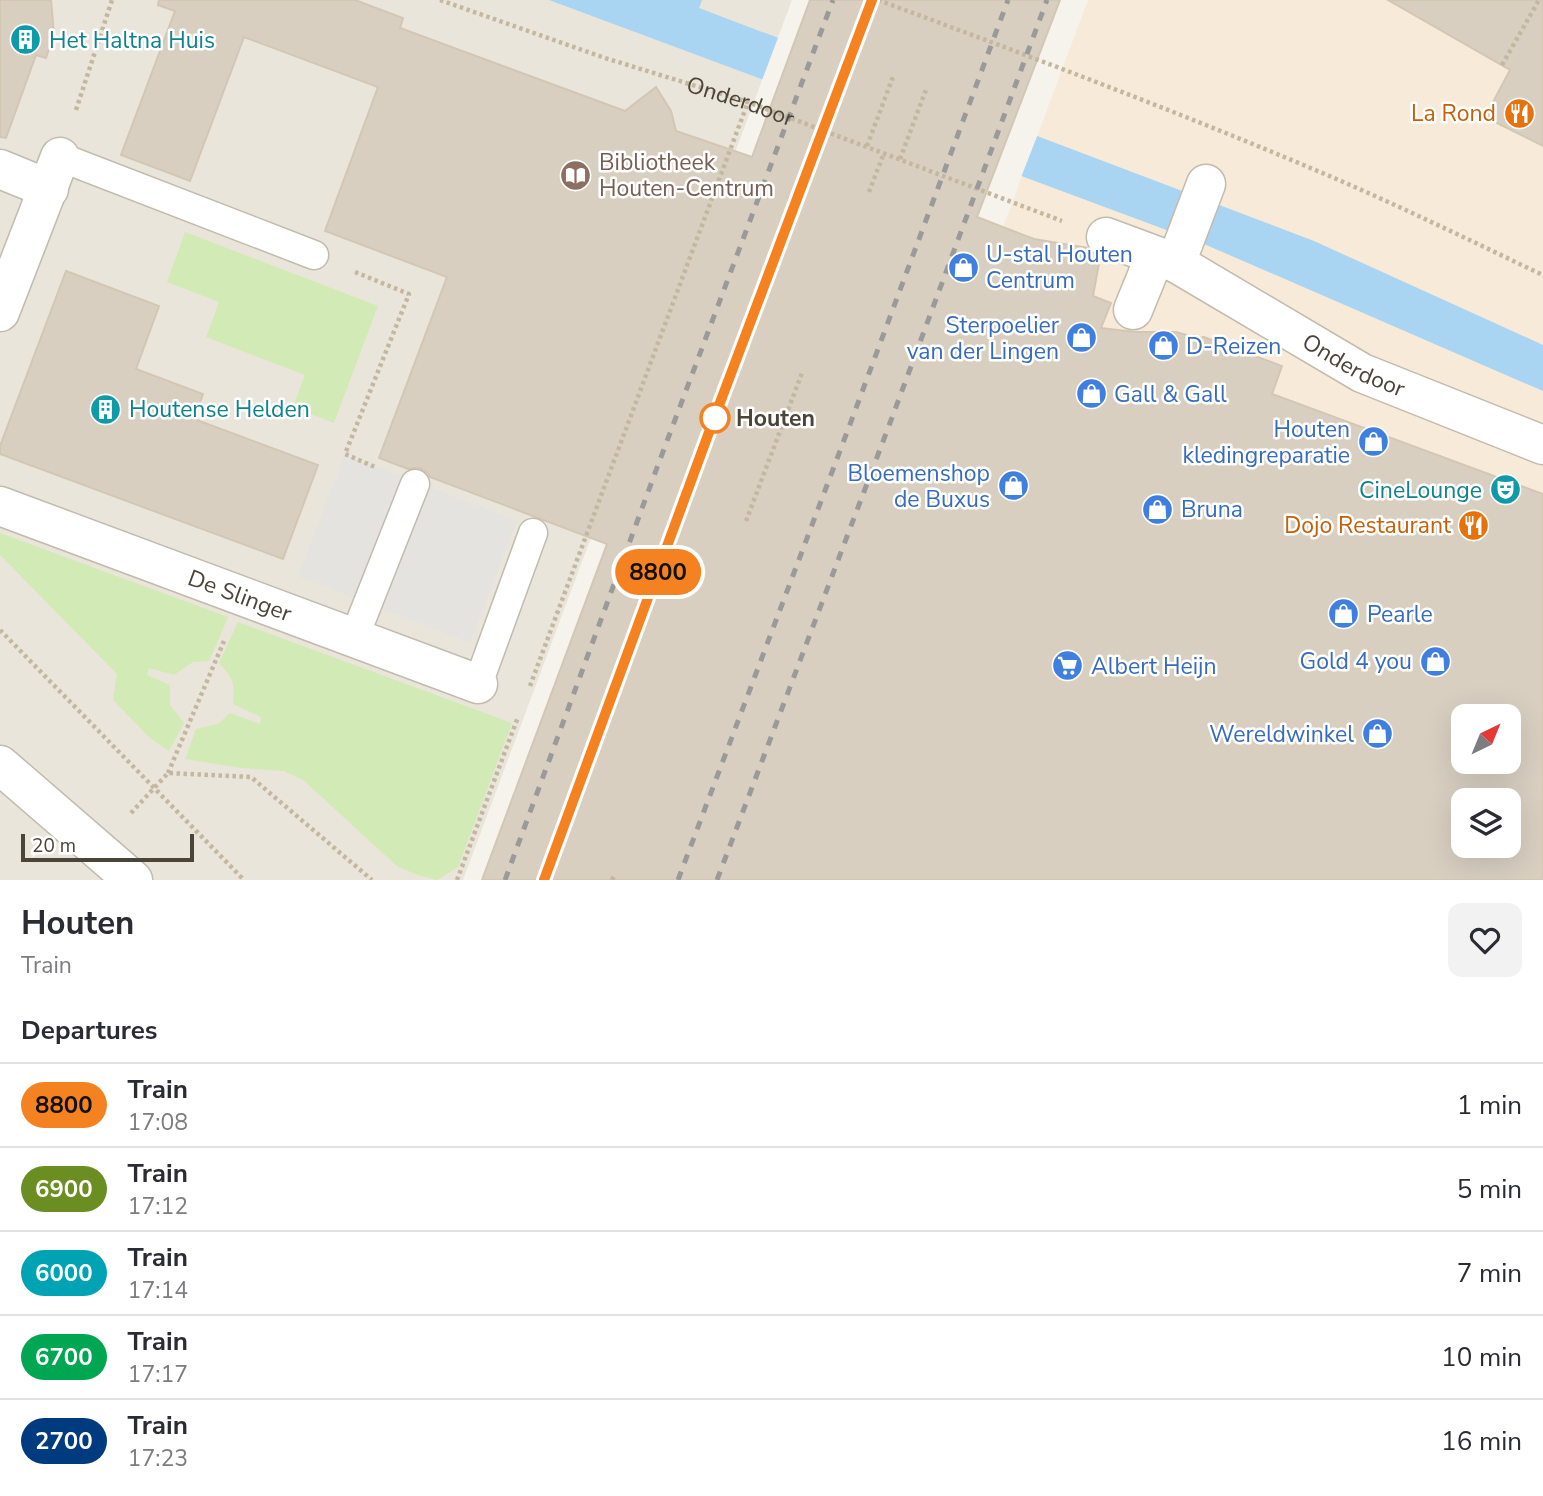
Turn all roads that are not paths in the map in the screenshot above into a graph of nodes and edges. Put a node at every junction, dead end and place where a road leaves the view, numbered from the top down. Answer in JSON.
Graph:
{"nodes":[{"id":1,"x":0,"y":169,"type":"edge"},
{"id":2,"x":55,"y":173,"type":"junction"},
{"id":3,"x":1206,"y":184,"type":"dead end"},
{"id":4,"x":1105,"y":237,"type":"road end"},
{"id":5,"x":314,"y":256,"type":"road end"},
{"id":6,"x":1171,"y":256,"type":"junction"},
{"id":7,"x":1133,"y":310,"type":"dead end"},
{"id":8,"x":0,"y":312,"type":"edge"},
{"id":9,"x":1543,"y":445,"type":"edge"},
{"id":10,"x":415,"y":484,"type":"road end"},
{"id":11,"x":0,"y":506,"type":"edge"},
{"id":12,"x":533,"y":533,"type":"dead end"},
{"id":13,"x":354,"y":638,"type":"junction"},
{"id":14,"x":478,"y":684,"type":"joint"},
{"id":15,"x":0,"y":765,"type":"edge"},
{"id":16,"x":133,"y":880,"type":"edge"}],
"edges":[{"from":1,"to":2,"type":"street"},
{"from":2,"to":5,"type":"lane"},
{"from":2,"to":8,"type":"street"},
{"from":3,"to":6,"type":"street"},
{"from":4,"to":6,"type":"street","name":"Onderdoor"},
{"from":6,"to":7,"type":"street"},
{"from":6,"to":9,"type":"street","name":"Onderdoor"},
{"from":10,"to":13,"type":"lane"},
{"from":11,"to":13,"type":"street","name":"De Slinger"},
{"from":12,"to":14,"type":"lane"},
{"from":13,"to":14,"type":"street","name":"De Slinger"},
{"from":15,"to":16,"type":"street"}]}
